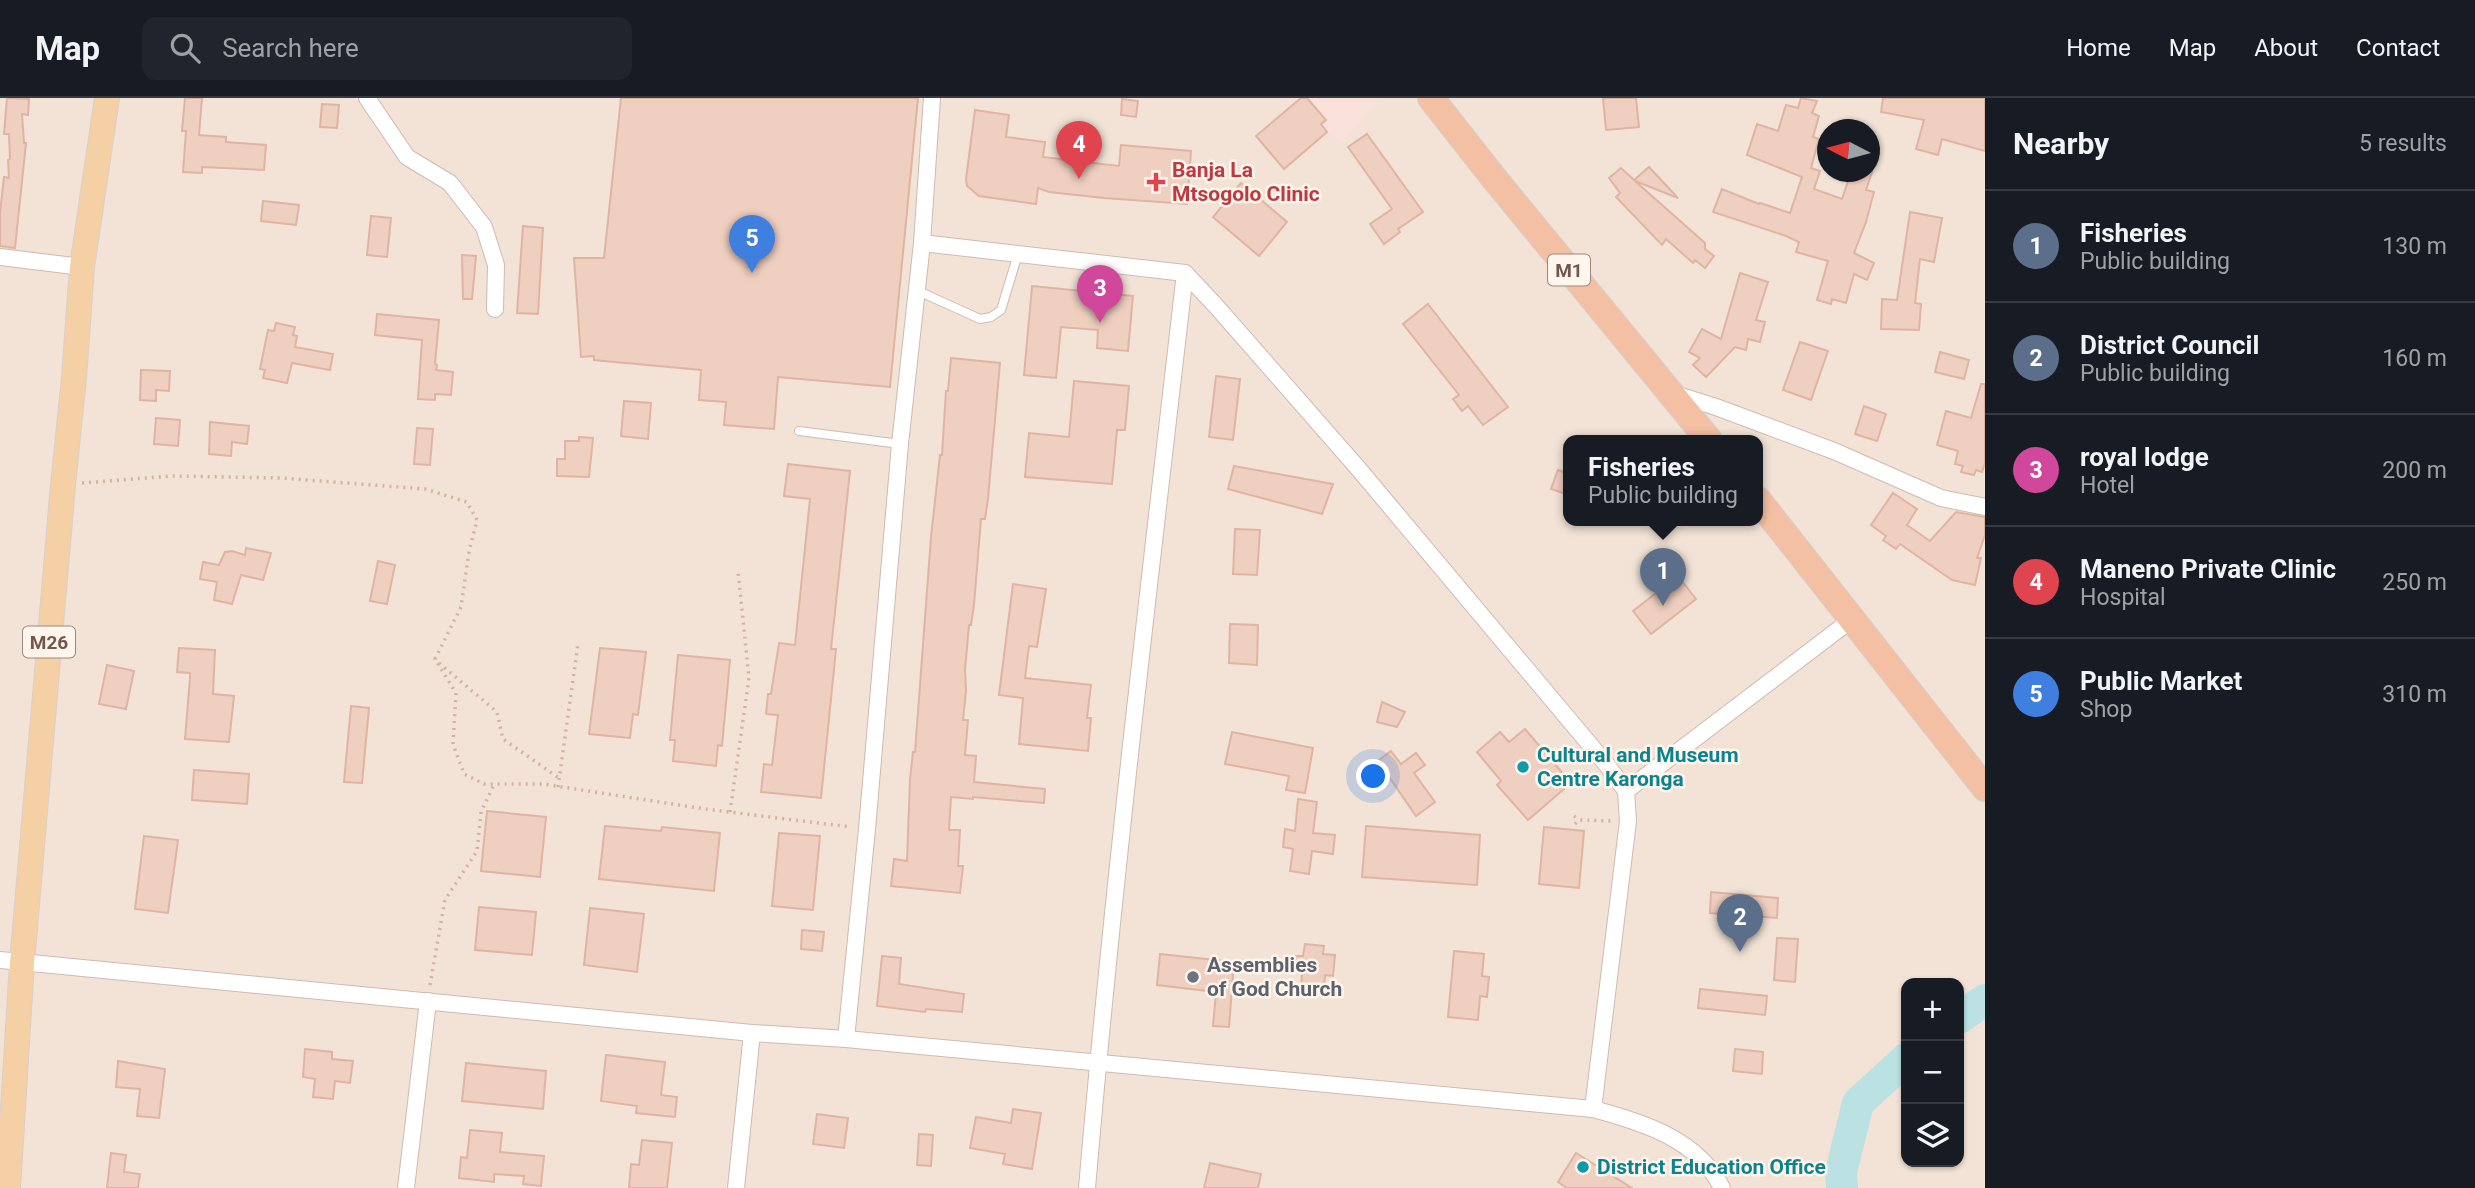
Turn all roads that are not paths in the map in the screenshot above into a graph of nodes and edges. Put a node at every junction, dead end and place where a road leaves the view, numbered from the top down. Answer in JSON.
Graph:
{"nodes":[{"id":1,"x":107,"y":98,"type":"edge"},
{"id":2,"x":368,"y":98,"type":"edge"},
{"id":3,"x":932,"y":98,"type":"edge"},
{"id":4,"x":1431,"y":98,"type":"edge"},
{"id":5,"x":922,"y":243,"type":"junction"},
{"id":6,"x":1018,"y":254,"type":"junction"},
{"id":7,"x":0,"y":257,"type":"edge"},
{"id":8,"x":82,"y":267,"type":"junction"},
{"id":9,"x":1185,"y":274,"type":"junction"},
{"id":10,"x":916,"y":290,"type":"junction"},
{"id":11,"x":495,"y":309,"type":"dead end"},
{"id":12,"x":1669,"y":392,"type":"junction"},
{"id":13,"x":799,"y":431,"type":"dead end"},
{"id":14,"x":1705,"y":435,"type":"edge"},
{"id":15,"x":900,"y":444,"type":"junction"},
{"id":16,"x":1763,"y":506,"type":"edge"},
{"id":17,"x":1985,"y":507,"type":"edge"},
{"id":18,"x":1851,"y":620,"type":"junction"},
{"id":19,"x":1985,"y":788,"type":"edge"},
{"id":20,"x":1626,"y":792,"type":"junction"},
{"id":21,"x":11,"y":961,"type":"edge"},
{"id":22,"x":428,"y":1001,"type":"junction"},
{"id":23,"x":752,"y":1032,"type":"junction"},
{"id":24,"x":846,"y":1039,"type":"junction"},
{"id":25,"x":1097,"y":1063,"type":"junction"},
{"id":26,"x":1592,"y":1109,"type":"junction"},
{"id":27,"x":8,"y":1188,"type":"edge"},
{"id":28,"x":406,"y":1188,"type":"edge"},
{"id":29,"x":736,"y":1188,"type":"edge"},
{"id":30,"x":1087,"y":1188,"type":"edge"},
{"id":31,"x":1722,"y":1188,"type":"edge"}],
"edges":[{"from":1,"to":8,"type":"main road","number":"M26"},
{"from":2,"to":11,"type":"street"},
{"from":3,"to":5,"type":"street"},
{"from":4,"to":12,"type":"highway","number":"M1"},
{"from":5,"to":6,"type":"street"},
{"from":5,"to":10,"type":"street"},
{"from":6,"to":9,"type":"street"},
{"from":6,"to":10,"type":"lane"},
{"from":7,"to":8,"type":"street"},
{"from":8,"to":21,"type":"main road","number":"M26"},
{"from":9,"to":20,"type":"street"},
{"from":9,"to":25,"type":"street"},
{"from":10,"to":15,"type":"street"},
{"from":12,"to":14,"type":"highway","number":"M1"},
{"from":12,"to":17,"type":"street"},
{"from":13,"to":15,"type":"lane"},
{"from":15,"to":24,"type":"street"},
{"from":16,"to":18,"type":"highway"},
{"from":18,"to":19,"type":"highway"},
{"from":18,"to":20,"type":"street"},
{"from":20,"to":26,"type":"street"},
{"from":21,"to":22,"type":"street"},
{"from":21,"to":27,"type":"main road","number":"M26"},
{"from":22,"to":23,"type":"street"},
{"from":22,"to":28,"type":"street"},
{"from":23,"to":24,"type":"street"},
{"from":23,"to":29,"type":"street"},
{"from":24,"to":25,"type":"street"},
{"from":25,"to":26,"type":"street"},
{"from":25,"to":30,"type":"street"},
{"from":26,"to":31,"type":"street"}]}
